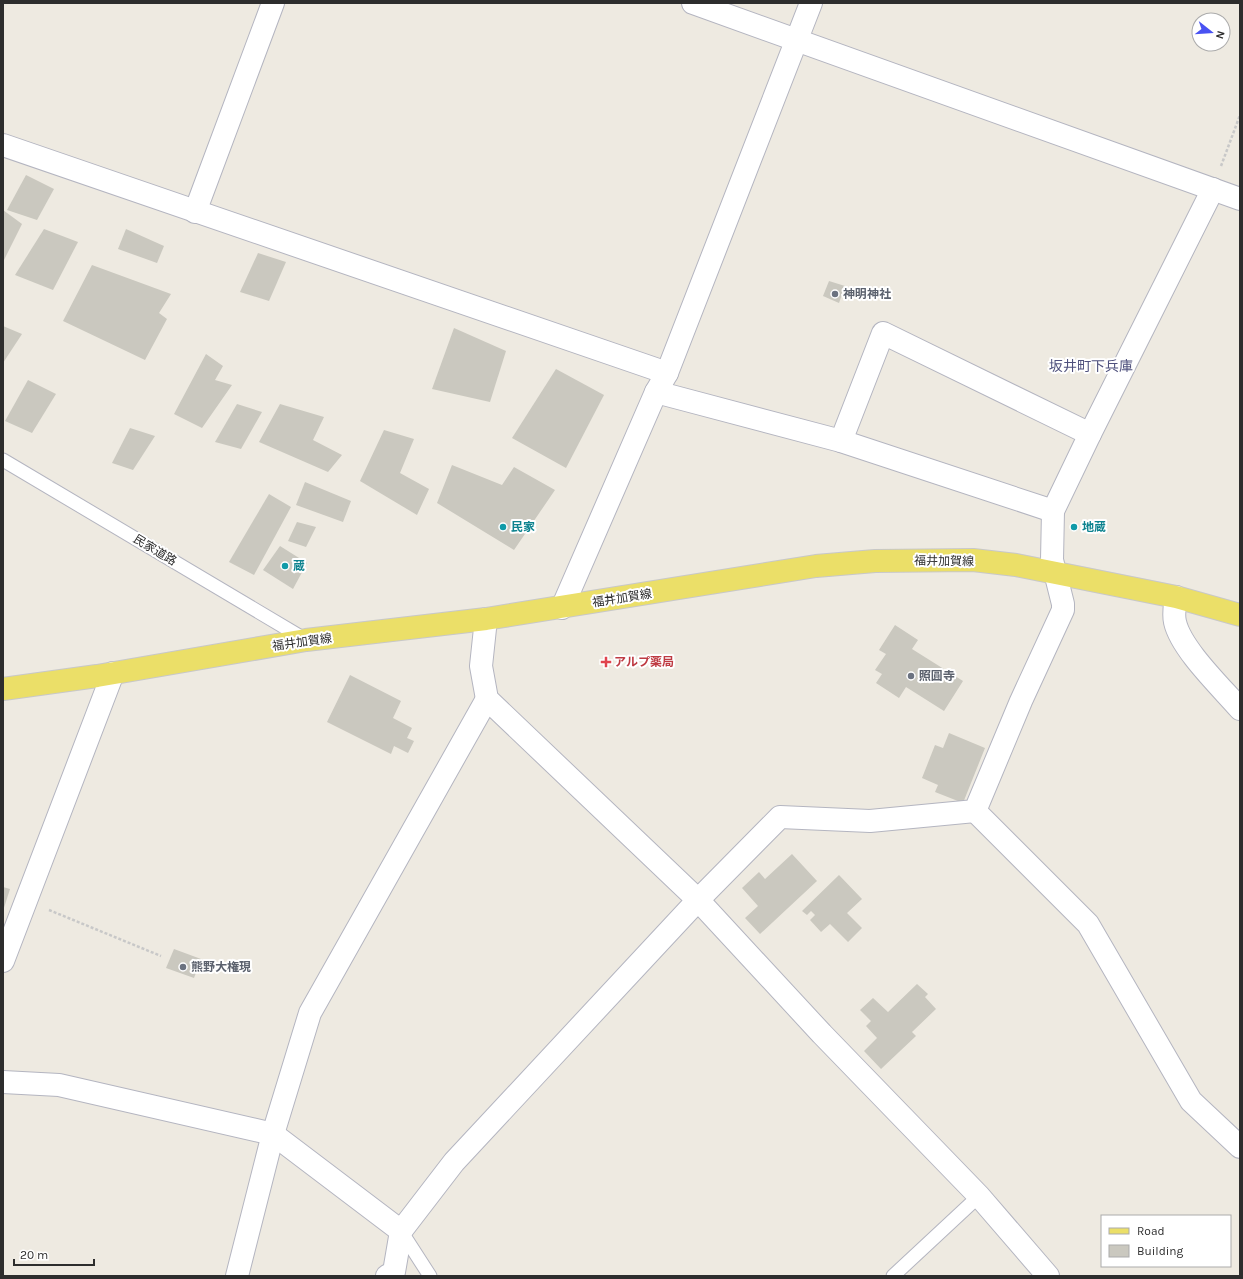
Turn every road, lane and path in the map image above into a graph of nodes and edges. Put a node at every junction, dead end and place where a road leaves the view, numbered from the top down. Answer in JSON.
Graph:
{"nodes":[{"id":1,"x":274,"y":3,"type":"edge"},
{"id":2,"x":693,"y":3,"type":"edge"},
{"id":3,"x":811,"y":3,"type":"edge"},
{"id":4,"x":797,"y":41,"type":"junction"},
{"id":5,"x":1240,"y":114,"type":"edge"},
{"id":6,"x":3,"y":145,"type":"edge"},
{"id":7,"x":1212,"y":190,"type":"junction"},
{"id":8,"x":1240,"y":199,"type":"edge"},
{"id":9,"x":195,"y":212,"type":"junction"},
{"id":10,"x":667,"y":374,"type":"junction"},
{"id":11,"x":656,"y":392,"type":"junction"},
{"id":12,"x":1090,"y":434,"type":"junction"},
{"id":13,"x":841,"y":441,"type":"junction"},
{"id":14,"x":3,"y":460,"type":"edge"},
{"id":15,"x":1053,"y":511,"type":"junction"},
{"id":16,"x":1054,"y":572,"type":"junction"},
{"id":17,"x":1176,"y":597,"type":"junction"},
{"id":18,"x":562,"y":608,"type":"junction"},
{"id":19,"x":1240,"y":615,"type":"edge"},
{"id":20,"x":486,"y":619,"type":"junction"},
{"id":21,"x":306,"y":640,"type":"junction"},
{"id":22,"x":113,"y":673,"type":"junction"},
{"id":23,"x":3,"y":689,"type":"edge"},
{"id":24,"x":487,"y":699,"type":"junction"},
{"id":25,"x":1240,"y":709,"type":"edge"},
{"id":26,"x":975,"y":811,"type":"junction"},
{"id":27,"x":26,"y":900,"type":"junction"},
{"id":28,"x":698,"y":900,"type":"junction"},
{"id":29,"x":161,"y":956,"type":"dead end"},
{"id":30,"x":3,"y":962,"type":"edge"},
{"id":31,"x":3,"y":1082,"type":"edge"},
{"id":32,"x":273,"y":1134,"type":"junction"},
{"id":33,"x":1240,"y":1147,"type":"edge"},
{"id":34,"x":979,"y":1196,"type":"junction"},
{"id":35,"x":401,"y":1231,"type":"junction"},
{"id":36,"x":237,"y":1276,"type":"edge"},
{"id":37,"x":387,"y":1276,"type":"edge"},
{"id":38,"x":430,"y":1276,"type":"edge"},
{"id":39,"x":893,"y":1276,"type":"edge"},
{"id":40,"x":1048,"y":1276,"type":"edge"}],
"edges":[{"from":1,"to":9,"type":"street"},
{"from":2,"to":4,"type":"street"},
{"from":3,"to":4,"type":"street"},
{"from":4,"to":7,"type":"street"},
{"from":4,"to":10,"type":"street"},
{"from":5,"to":7,"type":"path"},
{"from":6,"to":9,"type":"street"},
{"from":7,"to":8,"type":"street"},
{"from":7,"to":12,"type":"street"},
{"from":9,"to":10,"type":"street"},
{"from":10,"to":11,"type":"street"},
{"from":11,"to":13,"type":"street"},
{"from":11,"to":18,"type":"street"},
{"from":12,"to":13,"type":"street"},
{"from":12,"to":15,"type":"street"},
{"from":13,"to":15,"type":"street"},
{"from":14,"to":21,"type":"lane","name":"民家道路"},
{"from":15,"to":16,"type":"street"},
{"from":16,"to":17,"type":"main road","name":"福井加賀線"},
{"from":16,"to":18,"type":"main road","name":"福井加賀線"},
{"from":16,"to":26,"type":"street"},
{"from":17,"to":19,"type":"main road","name":"福井加賀線"},
{"from":17,"to":25,"type":"street"},
{"from":18,"to":20,"type":"main road","name":"福井加賀線"},
{"from":20,"to":21,"type":"main road","name":"福井加賀線"},
{"from":20,"to":24,"type":"street"},
{"from":21,"to":22,"type":"main road","name":"福井加賀線"},
{"from":22,"to":23,"type":"main road","name":"福井加賀線"},
{"from":22,"to":27,"type":"street"},
{"from":24,"to":28,"type":"street"},
{"from":24,"to":32,"type":"street"},
{"from":26,"to":28,"type":"street"},
{"from":26,"to":33,"type":"street"},
{"from":27,"to":29,"type":"path"},
{"from":27,"to":30,"type":"street"},
{"from":28,"to":34,"type":"street"},
{"from":28,"to":35,"type":"street"},
{"from":31,"to":32,"type":"street"},
{"from":32,"to":35,"type":"street"},
{"from":32,"to":36,"type":"street"},
{"from":34,"to":39,"type":"lane"},
{"from":34,"to":40,"type":"street"},
{"from":35,"to":37,"type":"street"},
{"from":35,"to":38,"type":"lane"}]}
